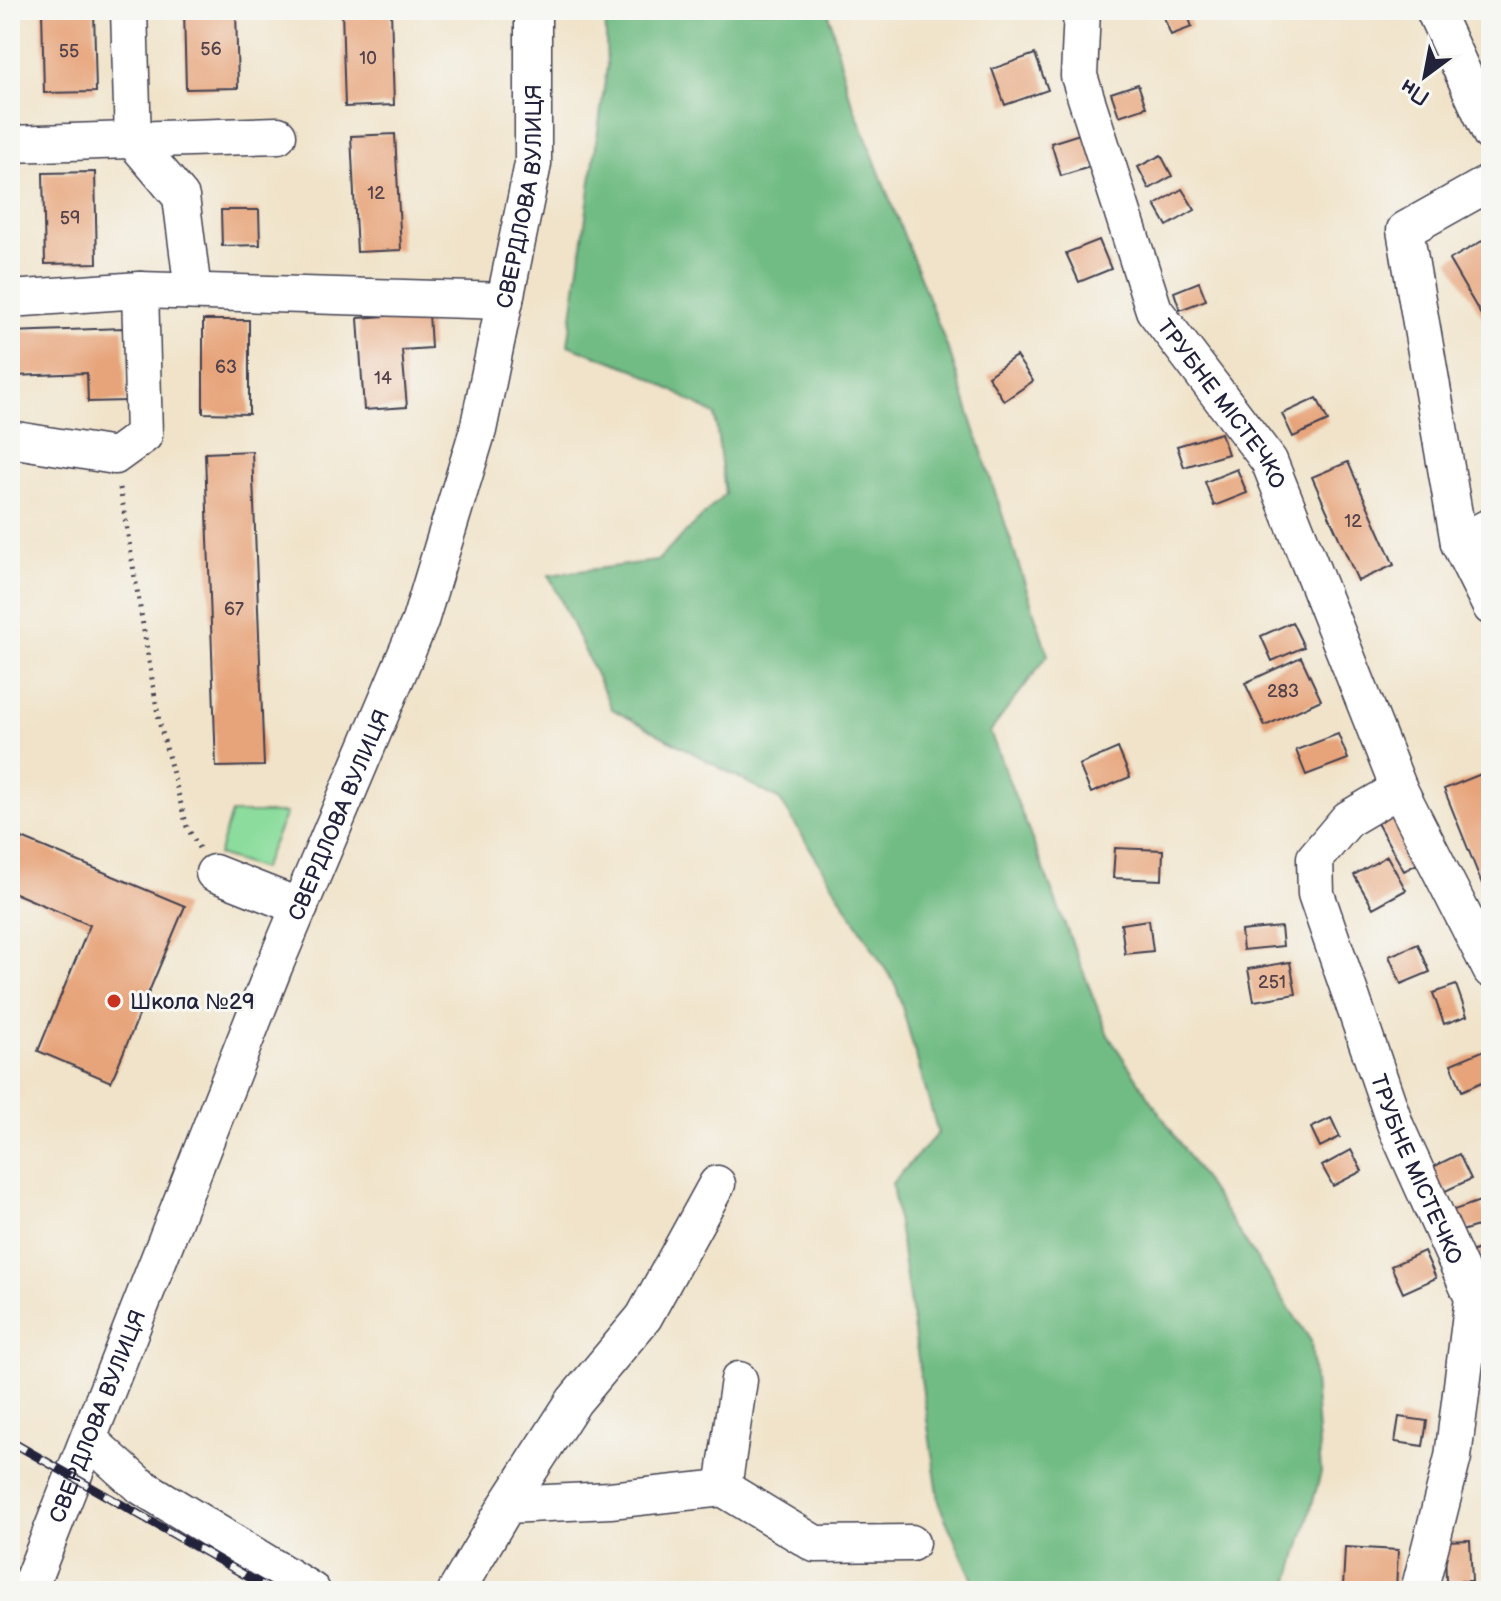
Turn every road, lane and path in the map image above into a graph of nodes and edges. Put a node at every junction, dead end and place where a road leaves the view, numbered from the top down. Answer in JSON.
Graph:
{"nodes":[{"id":1,"x":129,"y":10,"type":"edge"},
{"id":2,"x":533,"y":10,"type":"edge"},
{"id":3,"x":1082,"y":10,"type":"edge"},
{"id":4,"x":1434,"y":10,"type":"edge"},
{"id":5,"x":1491,"y":134,"type":"edge"},
{"id":6,"x":278,"y":135,"type":"dead end"},
{"id":7,"x":133,"y":140,"type":"junction"},
{"id":8,"x":10,"y":144,"type":"edge"},
{"id":9,"x":1491,"y":182,"type":"edge"},
{"id":10,"x":140,"y":290,"type":"junction"},
{"id":11,"x":193,"y":291,"type":"junction"},
{"id":12,"x":10,"y":299,"type":"edge"},
{"id":13,"x":505,"y":301,"type":"junction"},
{"id":14,"x":10,"y":439,"type":"edge"},
{"id":15,"x":115,"y":456,"type":"junction"},
{"id":16,"x":1491,"y":526,"type":"edge"},
{"id":17,"x":1459,"y":543,"type":"junction"},
{"id":18,"x":1491,"y":607,"type":"edge"},
{"id":19,"x":1399,"y":789,"type":"junction"},
{"id":20,"x":214,"y":873,"type":"joint"},
{"id":21,"x":300,"y":907,"type":"junction"},
{"id":22,"x":1491,"y":970,"type":"edge"},
{"id":23,"x":717,"y":1184,"type":"dead end"},
{"id":24,"x":739,"y":1380,"type":"dead end"},
{"id":25,"x":89,"y":1440,"type":"junction"},
{"id":26,"x":723,"y":1488,"type":"junction"},
{"id":27,"x":507,"y":1505,"type":"junction"},
{"id":28,"x":911,"y":1543,"type":"dead end"},
{"id":29,"x":28,"y":1591,"type":"edge"},
{"id":30,"x":312,"y":1591,"type":"edge"},
{"id":31,"x":456,"y":1591,"type":"edge"},
{"id":32,"x":1419,"y":1591,"type":"edge"}],
"edges":[{"from":1,"to":7,"type":"street"},
{"from":2,"to":13,"type":"street","name":"СВЕРДЛОВА ВУЛИЦЯ"},
{"from":3,"to":19,"type":"street","name":"ТРУБНЕ МІСТЕЧКО"},
{"from":4,"to":5,"type":"street"},
{"from":6,"to":7,"type":"street"},
{"from":7,"to":8,"type":"street"},
{"from":7,"to":11,"type":"street"},
{"from":9,"to":17,"type":"street"},
{"from":10,"to":11,"type":"street"},
{"from":10,"to":12,"type":"street"},
{"from":10,"to":15,"type":"street"},
{"from":11,"to":13,"type":"street"},
{"from":13,"to":21,"type":"street","name":"СВЕРДЛОВА ВУЛИЦЯ"},
{"from":14,"to":15,"type":"street"},
{"from":15,"to":20,"type":"path"},
{"from":16,"to":17,"type":"street"},
{"from":17,"to":18,"type":"street"},
{"from":19,"to":22,"type":"street","name":"ТРУБНЕ МІСТЕЧКО"},
{"from":19,"to":32,"type":"street","name":"ТРУБНЕ МІСТЕЧКО"},
{"from":20,"to":21,"type":"street"},
{"from":21,"to":25,"type":"street","name":"СВЕРДЛОВА ВУЛИЦЯ"},
{"from":23,"to":27,"type":"street"},
{"from":24,"to":26,"type":"street"},
{"from":25,"to":29,"type":"street","name":"СВЕРДЛОВА ВУЛИЦЯ"},
{"from":25,"to":30,"type":"street"},
{"from":26,"to":27,"type":"street"},
{"from":26,"to":28,"type":"street"},
{"from":27,"to":31,"type":"street"}]}
